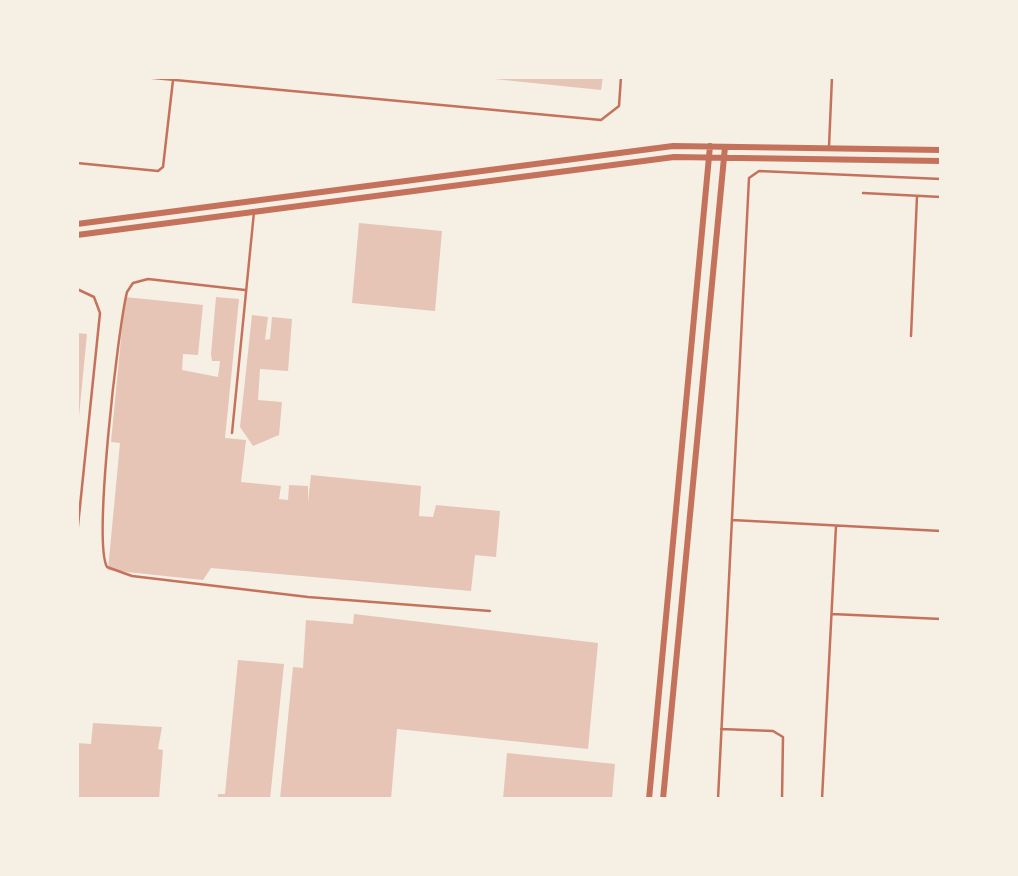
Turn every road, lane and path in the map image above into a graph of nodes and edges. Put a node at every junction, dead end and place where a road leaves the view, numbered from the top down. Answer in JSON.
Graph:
{"nodes":[{"id":1,"x":142,"y":77,"type":"edge"},
{"id":2,"x":621,"y":77,"type":"edge"},
{"id":3,"x":832,"y":77,"type":"edge"},
{"id":4,"x":173,"y":80,"type":"junction"},
{"id":5,"x":710,"y":146,"type":"junction"},
{"id":6,"x":725,"y":146,"type":"junction"},
{"id":7,"x":829,"y":148,"type":"junction"},
{"id":8,"x":941,"y":150,"type":"edge"},
{"id":9,"x":709,"y":158,"type":"junction"},
{"id":10,"x":723,"y":158,"type":"junction"},
{"id":11,"x":941,"y":161,"type":"edge"},
{"id":12,"x":77,"y":163,"type":"edge"},
{"id":13,"x":941,"y":179,"type":"edge"},
{"id":14,"x":863,"y":192,"type":"dead end"},
{"id":15,"x":917,"y":196,"type":"junction"},
{"id":16,"x":941,"y":197,"type":"edge"},
{"id":17,"x":254,"y":212,"type":"junction"},
{"id":18,"x":77,"y":224,"type":"edge"},
{"id":19,"x":77,"y":235,"type":"edge"},
{"id":20,"x":77,"y":289,"type":"edge"},
{"id":21,"x":245,"y":290,"type":"junction"},
{"id":22,"x":911,"y":336,"type":"dead end"},
{"id":23,"x":232,"y":433,"type":"dead end"},
{"id":24,"x":732,"y":520,"type":"junction"},
{"id":25,"x":836,"y":526,"type":"junction"},
{"id":26,"x":941,"y":531,"type":"edge"},
{"id":27,"x":77,"y":533,"type":"edge"},
{"id":28,"x":490,"y":611,"type":"dead end"},
{"id":29,"x":831,"y":614,"type":"junction"},
{"id":30,"x":941,"y":620,"type":"edge"},
{"id":31,"x":722,"y":729,"type":"junction"},
{"id":32,"x":649,"y":799,"type":"edge"},
{"id":33,"x":663,"y":799,"type":"edge"},
{"id":34,"x":718,"y":799,"type":"edge"},
{"id":35,"x":782,"y":799,"type":"edge"},
{"id":36,"x":822,"y":799,"type":"edge"}],
"edges":[{"from":1,"to":4,"type":"lane"},
{"from":2,"to":4,"type":"lane"},
{"from":3,"to":7,"type":"lane"},
{"from":4,"to":12,"type":"lane"},
{"from":5,"to":6,"type":"street"},
{"from":5,"to":9,"type":"street"},
{"from":5,"to":18,"type":"street"},
{"from":6,"to":7,"type":"street"},
{"from":6,"to":10,"type":"street"},
{"from":7,"to":8,"type":"street"},
{"from":9,"to":10,"type":"street"},
{"from":9,"to":17,"type":"street"},
{"from":9,"to":32,"type":"street"},
{"from":10,"to":11,"type":"street"},
{"from":10,"to":33,"type":"street"},
{"from":13,"to":24,"type":"lane"},
{"from":14,"to":15,"type":"lane"},
{"from":15,"to":16,"type":"lane"},
{"from":15,"to":22,"type":"lane"},
{"from":17,"to":19,"type":"street"},
{"from":17,"to":21,"type":"lane"},
{"from":20,"to":27,"type":"lane"},
{"from":21,"to":23,"type":"lane"},
{"from":21,"to":28,"type":"lane"},
{"from":24,"to":25,"type":"lane"},
{"from":24,"to":31,"type":"lane"},
{"from":25,"to":26,"type":"lane"},
{"from":25,"to":29,"type":"lane"},
{"from":29,"to":30,"type":"lane"},
{"from":29,"to":36,"type":"lane"},
{"from":31,"to":34,"type":"lane"},
{"from":31,"to":35,"type":"lane"}]}
